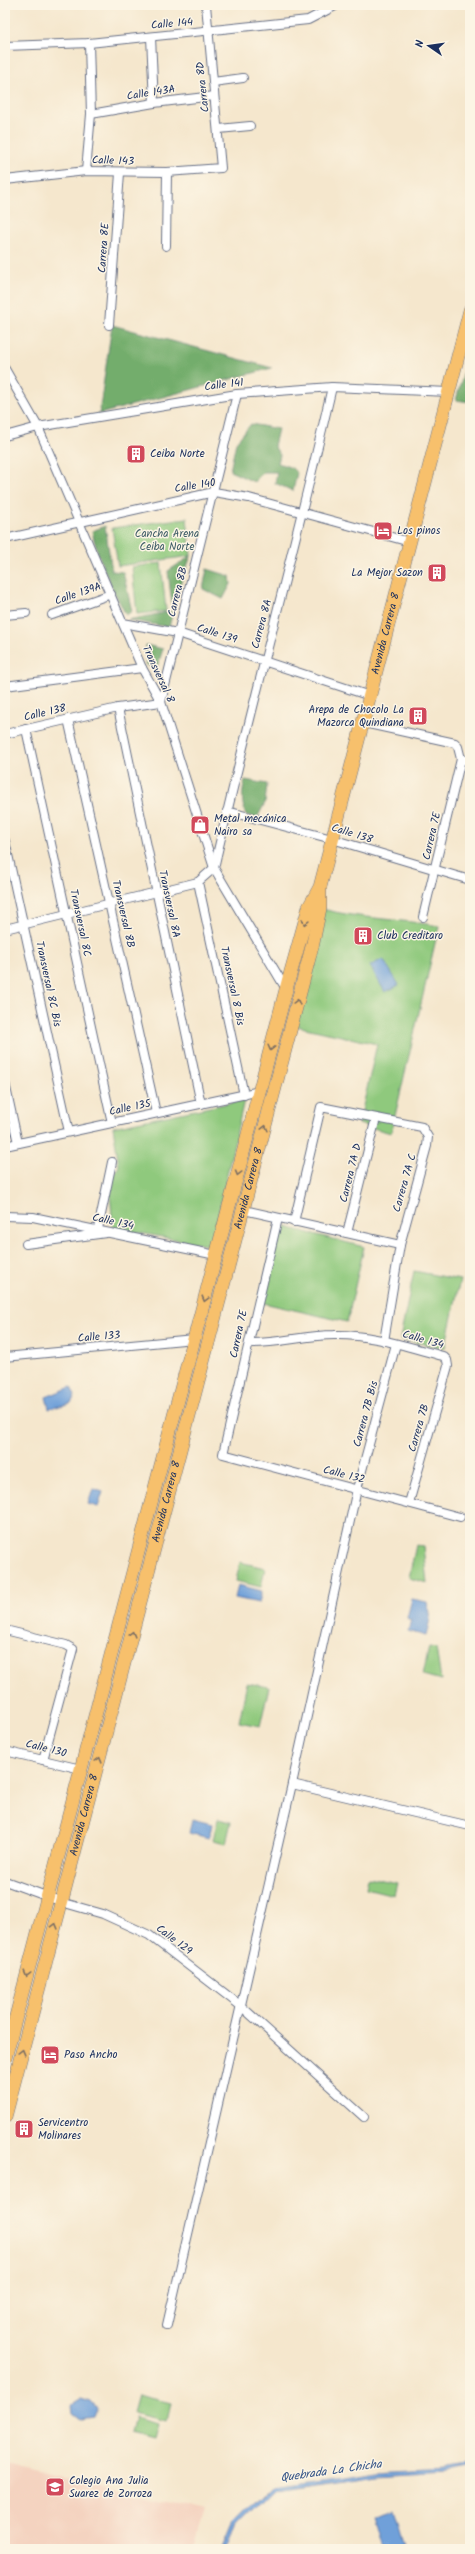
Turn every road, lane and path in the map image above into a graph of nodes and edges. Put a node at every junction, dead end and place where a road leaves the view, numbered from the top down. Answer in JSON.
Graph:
{"nodes":[{"id":1,"x":206,"y":5,"type":"edge"},
{"id":2,"x":337,"y":5,"type":"edge"},
{"id":3,"x":209,"y":32,"type":"junction"},
{"id":4,"x":151,"y":37,"type":"junction"},
{"id":5,"x":89,"y":43,"type":"junction"},
{"id":6,"x":5,"y":46,"type":"edge"},
{"id":7,"x":243,"y":78,"type":"dead end"},
{"id":8,"x":213,"y":82,"type":"junction"},
{"id":9,"x":214,"y":96,"type":"junction"},
{"id":10,"x":154,"y":103,"type":"junction"},
{"id":11,"x":91,"y":114,"type":"junction"},
{"id":12,"x":250,"y":126,"type":"dead end"},
{"id":13,"x":219,"y":129,"type":"junction"},
{"id":14,"x":221,"y":168,"type":"joint"},
{"id":15,"x":86,"y":172,"type":"junction"},
{"id":16,"x":167,"y":172,"type":"junction"},
{"id":17,"x":120,"y":173,"type":"junction"},
{"id":18,"x":5,"y":180,"type":"edge"},
{"id":19,"x":166,"y":246,"type":"dead end"},
{"id":20,"x":470,"y":310,"type":"edge"},
{"id":21,"x":109,"y":325,"type":"dead end"},
{"id":22,"x":5,"y":369,"type":"edge"},
{"id":23,"x":332,"y":387,"type":"junction"},
{"id":24,"x":449,"y":392,"type":"junction"},
{"id":25,"x":237,"y":394,"type":"junction"},
{"id":26,"x":38,"y":427,"type":"junction"},
{"id":27,"x":5,"y":436,"type":"edge"},
{"id":28,"x":214,"y":492,"type":"junction"},
{"id":29,"x":303,"y":512,"type":"junction"},
{"id":30,"x":79,"y":520,"type":"junction"},
{"id":31,"x":5,"y":539,"type":"edge"},
{"id":32,"x":410,"y":542,"type":"junction"},
{"id":33,"x":111,"y":594,"type":"junction"},
{"id":34,"x":26,"y":613,"type":"dead end"},
{"id":35,"x":52,"y":614,"type":"dead end"},
{"id":36,"x":5,"y":615,"type":"edge"},
{"id":37,"x":123,"y":623,"type":"junction"},
{"id":38,"x":178,"y":633,"type":"junction"},
{"id":39,"x":263,"y":662,"type":"junction"},
{"id":40,"x":142,"y":668,"type":"junction"},
{"id":41,"x":5,"y":686,"type":"edge"},
{"id":42,"x":370,"y":696,"type":"junction"},
{"id":43,"x":161,"y":702,"type":"junction"},
{"id":44,"x":118,"y":708,"type":"junction"},
{"id":45,"x":68,"y":720,"type":"junction"},
{"id":46,"x":364,"y":722,"type":"junction"},
{"id":47,"x":26,"y":729,"type":"junction"},
{"id":48,"x":5,"y":734,"type":"edge"},
{"id":49,"x":461,"y":759,"type":"junction"},
{"id":50,"x":470,"y":761,"type":"edge"},
{"id":51,"x":227,"y":812,"type":"junction"},
{"id":52,"x":332,"y":839,"type":"junction"},
{"id":53,"x":5,"y":841,"type":"edge"},
{"id":54,"x":214,"y":868,"type":"junction"},
{"id":55,"x":434,"y":871,"type":"junction"},
{"id":56,"x":470,"y":880,"type":"edge"},
{"id":57,"x":198,"y":882,"type":"junction"},
{"id":58,"x":320,"y":886,"type":"junction"},
{"id":59,"x":155,"y":892,"type":"junction"},
{"id":60,"x":109,"y":903,"type":"junction"},
{"id":61,"x":67,"y":916,"type":"junction"},
{"id":62,"x":423,"y":917,"type":"dead end"},
{"id":63,"x":24,"y":926,"type":"junction"},
{"id":64,"x":5,"y":929,"type":"edge"},
{"id":65,"x":286,"y":989,"type":"junction"},
{"id":66,"x":5,"y":1083,"type":"edge"},
{"id":67,"x":260,"y":1091,"type":"junction"},
{"id":68,"x":244,"y":1095,"type":"junction"},
{"id":69,"x":202,"y":1104,"type":"junction"},
{"id":70,"x":156,"y":1114,"type":"junction"},
{"id":71,"x":376,"y":1118,"type":"junction"},
{"id":72,"x":112,"y":1123,"type":"junction"},
{"id":73,"x":69,"y":1132,"type":"junction"},
{"id":74,"x":18,"y":1143,"type":"junction"},
{"id":75,"x":5,"y":1146,"type":"edge"},
{"id":76,"x":112,"y":1162,"type":"dead end"},
{"id":77,"x":244,"y":1210,"type":"junction"},
{"id":78,"x":5,"y":1216,"type":"edge"},
{"id":79,"x":278,"y":1218,"type":"junction"},
{"id":80,"x":294,"y":1222,"type":"junction"},
{"id":81,"x":98,"y":1229,"type":"junction"},
{"id":82,"x":109,"y":1232,"type":"junction"},
{"id":83,"x":347,"y":1233,"type":"junction"},
{"id":84,"x":26,"y":1244,"type":"dead end"},
{"id":85,"x":400,"y":1245,"type":"junction"},
{"id":86,"x":216,"y":1255,"type":"junction"},
{"id":87,"x":194,"y":1339,"type":"junction"},
{"id":88,"x":384,"y":1341,"type":"junction"},
{"id":89,"x":249,"y":1343,"type":"junction"},
{"id":90,"x":396,"y":1344,"type":"junction"},
{"id":91,"x":5,"y":1357,"type":"edge"},
{"id":92,"x":447,"y":1360,"type":"joint"},
{"id":93,"x":223,"y":1454,"type":"joint"},
{"id":94,"x":357,"y":1490,"type":"junction"},
{"id":95,"x":409,"y":1503,"type":"junction"},
{"id":96,"x":460,"y":1517,"type":"dead end"},
{"id":97,"x":5,"y":1630,"type":"edge"},
{"id":98,"x":5,"y":1751,"type":"edge"},
{"id":99,"x":42,"y":1760,"type":"junction"},
{"id":100,"x":81,"y":1769,"type":"junction"},
{"id":101,"x":292,"y":1784,"type":"junction"},
{"id":102,"x":470,"y":1826,"type":"edge"},
{"id":103,"x":5,"y":1881,"type":"edge"},
{"id":104,"x":47,"y":1896,"type":"junction"},
{"id":105,"x":62,"y":1901,"type":"junction"},
{"id":106,"x":241,"y":2006,"type":"junction"},
{"id":107,"x":5,"y":2058,"type":"edge"},
{"id":108,"x":5,"y":2117,"type":"edge"},
{"id":109,"x":364,"y":2117,"type":"dead end"},
{"id":110,"x":167,"y":2325,"type":"dead end"}],
"edges":[{"from":1,"to":3,"type":"street","name":"Carrera 8D"},
{"from":2,"to":3,"type":"street","name":"Calle 144"},
{"from":3,"to":4,"type":"street","name":"Calle 144"},
{"from":3,"to":8,"type":"street","name":"Carrera 8D"},
{"from":4,"to":5,"type":"street","name":"Calle 144"},
{"from":4,"to":10,"type":"street"},
{"from":5,"to":6,"type":"street","name":"Calle 144"},
{"from":5,"to":11,"type":"street"},
{"from":7,"to":8,"type":"street"},
{"from":8,"to":9,"type":"street","name":"Carrera 8D"},
{"from":9,"to":10,"type":"street","name":"Calle 143A"},
{"from":9,"to":13,"type":"street","name":"Carrera 8D"},
{"from":10,"to":11,"type":"street","name":"Calle 143A"},
{"from":11,"to":15,"type":"street"},
{"from":12,"to":13,"type":"street"},
{"from":13,"to":14,"type":"street","name":"Carrera 8D"},
{"from":14,"to":16,"type":"street","name":"Calle 143"},
{"from":15,"to":17,"type":"street","name":"Calle 143"},
{"from":15,"to":18,"type":"street","name":"Calle 143"},
{"from":16,"to":17,"type":"street","name":"Calle 143"},
{"from":16,"to":19,"type":"street"},
{"from":17,"to":21,"type":"street","name":"Carrera 8E"},
{"from":20,"to":24,"type":"main road","name":"Avenida Carrera 8"},
{"from":22,"to":26,"type":"street","name":"Transversal 8"},
{"from":23,"to":24,"type":"street","name":"Calle 141"},
{"from":23,"to":25,"type":"street","name":"Calle 141"},
{"from":23,"to":29,"type":"street","name":"Carrera 8A"},
{"from":24,"to":32,"type":"main road","name":"Avenida Carrera 8"},
{"from":25,"to":26,"type":"street","name":"Calle 141"},
{"from":25,"to":28,"type":"street","name":"Carrera 8B"},
{"from":26,"to":27,"type":"street","name":"Calle 141"},
{"from":26,"to":30,"type":"street","name":"Transversal 8"},
{"from":28,"to":29,"type":"street","name":"Calle 140"},
{"from":28,"to":30,"type":"street","name":"Calle 140"},
{"from":28,"to":38,"type":"street","name":"Carrera 8B"},
{"from":29,"to":32,"type":"street","name":"Calle 140"},
{"from":29,"to":39,"type":"street","name":"Carrera 8A"},
{"from":30,"to":31,"type":"street","name":"Calle 140"},
{"from":30,"to":33,"type":"street","name":"Transversal 8"},
{"from":32,"to":42,"type":"main road","name":"Avenida Carrera 8"},
{"from":33,"to":35,"type":"street","name":"Calle 139A"},
{"from":33,"to":37,"type":"street","name":"Transversal 8"},
{"from":34,"to":36,"type":"street"},
{"from":37,"to":38,"type":"street","name":"Calle 139"},
{"from":37,"to":40,"type":"street","name":"Transversal 8"},
{"from":38,"to":39,"type":"street","name":"Calle 139"},
{"from":38,"to":43,"type":"street","name":"Carrera 8B"},
{"from":39,"to":42,"type":"street","name":"Calle 139"},
{"from":39,"to":51,"type":"street","name":"Carrera 8A"},
{"from":40,"to":41,"type":"street"},
{"from":40,"to":43,"type":"street","name":"Transversal 8"},
{"from":42,"to":46,"type":"main road","name":"Avenida Carrera 8"},
{"from":43,"to":44,"type":"street","name":"Calle 138"},
{"from":43,"to":54,"type":"street","name":"Transversal 8"},
{"from":44,"to":45,"type":"street","name":"Calle 138"},
{"from":44,"to":59,"type":"street","name":"Transversal 8A"},
{"from":45,"to":47,"type":"street","name":"Calle 138"},
{"from":45,"to":60,"type":"street","name":"Transversal 8B"},
{"from":46,"to":49,"type":"street"},
{"from":46,"to":52,"type":"main road","name":"Avenida Carrera 8"},
{"from":47,"to":48,"type":"street","name":"Calle 138"},
{"from":47,"to":61,"type":"street","name":"Transversal 8C"},
{"from":49,"to":50,"type":"street"},
{"from":49,"to":55,"type":"street","name":"Carrera 7E"},
{"from":51,"to":52,"type":"street","name":"Calle 138"},
{"from":51,"to":54,"type":"street","name":"Carrera 8A"},
{"from":52,"to":55,"type":"street","name":"Calle 138"},
{"from":52,"to":58,"type":"main road","name":"Avenida Carrera 8"},
{"from":53,"to":63,"type":"street","name":"Transversal 8C Bis"},
{"from":54,"to":57,"type":"street"},
{"from":54,"to":65,"type":"street","name":"Transversal 8"},
{"from":55,"to":56,"type":"street","name":"Calle 138"},
{"from":55,"to":62,"type":"street","name":"Carrera 7E"},
{"from":57,"to":59,"type":"street"},
{"from":57,"to":68,"type":"street","name":"Transversal 8 Bis"},
{"from":58,"to":65,"type":"main road","name":"Avenida Carrera 8","one_way":true},
{"from":77,"to":58,"type":"main road","name":"Avenida Carrera 8","one_way":true},
{"from":59,"to":60,"type":"street"},
{"from":59,"to":69,"type":"street","name":"Transversal 8A"},
{"from":60,"to":61,"type":"street"},
{"from":60,"to":70,"type":"street","name":"Transversal 8B"},
{"from":61,"to":63,"type":"street"},
{"from":61,"to":72,"type":"street","name":"Transversal 8C"},
{"from":63,"to":64,"type":"street"},
{"from":63,"to":73,"type":"street","name":"Transversal 8C Bis"},
{"from":65,"to":67,"type":"main road","name":"Avenida Carrera 8","one_way":true},
{"from":66,"to":74,"type":"street"},
{"from":67,"to":68,"type":"street","name":"Calle 135"},
{"from":67,"to":86,"type":"main road","name":"Avenida Carrera 8","one_way":true},
{"from":68,"to":69,"type":"street","name":"Calle 135"},
{"from":69,"to":70,"type":"street","name":"Calle 135"},
{"from":70,"to":72,"type":"street","name":"Calle 135"},
{"from":71,"to":80,"type":"street"},
{"from":71,"to":83,"type":"street","name":"Carrera 7A D"},
{"from":71,"to":85,"type":"street","name":"Carrera 7A C"},
{"from":72,"to":73,"type":"street","name":"Calle 135"},
{"from":73,"to":74,"type":"street","name":"Calle 135"},
{"from":74,"to":75,"type":"street","name":"Calle 135"},
{"from":76,"to":81,"type":"street"},
{"from":77,"to":79,"type":"street"},
{"from":105,"to":77,"type":"main road","name":"Avenida Carrera 8","one_way":true},
{"from":78,"to":81,"type":"street","name":"Calle 134"},
{"from":79,"to":80,"type":"street"},
{"from":79,"to":89,"type":"street","name":"Carrera 7E"},
{"from":80,"to":83,"type":"street"},
{"from":81,"to":82,"type":"street","name":"Calle 134"},
{"from":82,"to":84,"type":"street"},
{"from":82,"to":86,"type":"street","name":"Calle 134"},
{"from":83,"to":85,"type":"street"},
{"from":85,"to":88,"type":"street"},
{"from":86,"to":87,"type":"main road","name":"Avenida Carrera 8","one_way":true},
{"from":87,"to":91,"type":"street","name":"Calle 133"},
{"from":87,"to":100,"type":"main road","name":"Avenida Carrera 8"},
{"from":88,"to":89,"type":"street","name":"Calle 134"},
{"from":88,"to":90,"type":"street","name":"Calle 134"},
{"from":89,"to":93,"type":"street","name":"Carrera 7E"},
{"from":90,"to":92,"type":"street","name":"Calle 134"},
{"from":90,"to":94,"type":"street","name":"Carrera 7B Bis"},
{"from":92,"to":95,"type":"street","name":"Carrera 7B"},
{"from":93,"to":94,"type":"street","name":"Calle 132"},
{"from":94,"to":95,"type":"street","name":"Calle 132"},
{"from":94,"to":101,"type":"street","name":"Carrera 7B Bis"},
{"from":95,"to":96,"type":"street","name":"Calle 132"},
{"from":97,"to":99,"type":"street"},
{"from":98,"to":99,"type":"street","name":"Calle 130"},
{"from":99,"to":100,"type":"street","name":"Calle 130"},
{"from":100,"to":104,"type":"main road","name":"Avenida Carrera 8"},
{"from":101,"to":102,"type":"street"},
{"from":101,"to":106,"type":"street","name":"Carrera 7B Bis"},
{"from":103,"to":104,"type":"street"},
{"from":104,"to":105,"type":"street","name":"Calle 129"},
{"from":104,"to":107,"type":"main road","name":"Avenida Carrera 8","one_way":true},
{"from":105,"to":106,"type":"street","name":"Calle 129"},
{"from":108,"to":105,"type":"main road","name":"Avenida Carrera 8","one_way":true},
{"from":106,"to":109,"type":"street","name":"Calle 129"},
{"from":106,"to":110,"type":"street","name":"Carrera 7B Bis"}]}
